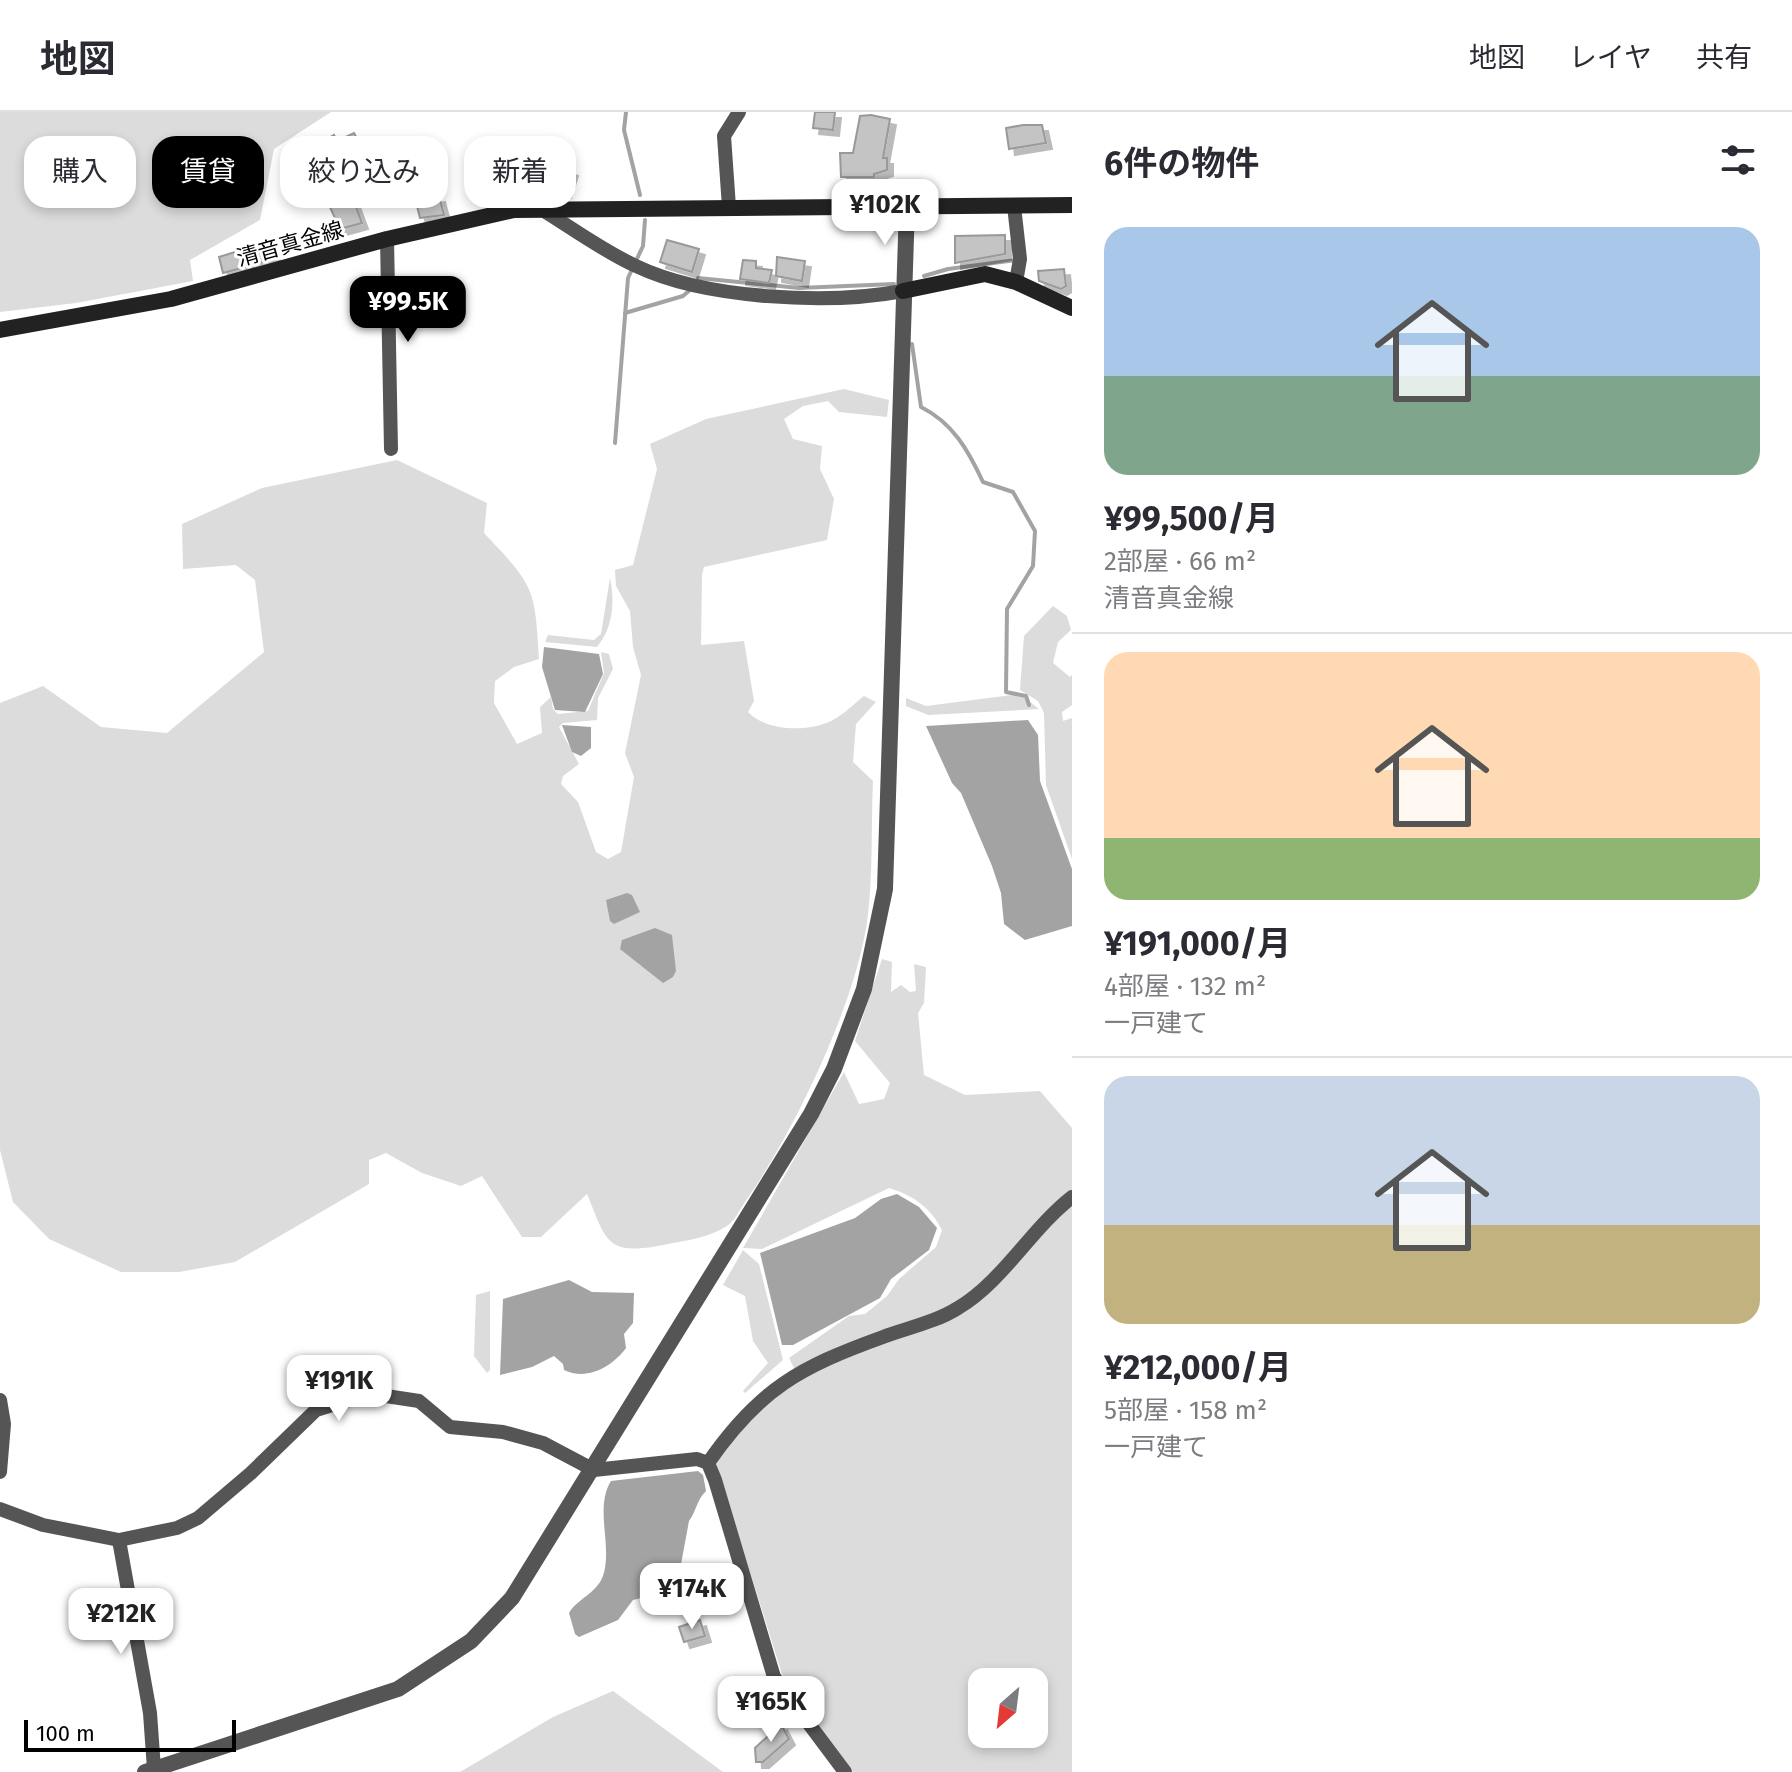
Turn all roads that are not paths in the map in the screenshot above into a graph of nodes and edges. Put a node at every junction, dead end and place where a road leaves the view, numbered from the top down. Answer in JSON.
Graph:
{"nodes":[{"id":1,"x":739,"y":112,"type":"edge"},
{"id":2,"x":1072,"y":205,"type":"edge"},
{"id":3,"x":907,"y":206,"type":"junction"},
{"id":4,"x":1014,"y":206,"type":"junction"},
{"id":5,"x":729,"y":207,"type":"junction"},
{"id":6,"x":541,"y":209,"type":"junction"},
{"id":7,"x":387,"y":239,"type":"junction"},
{"id":8,"x":1016,"y":282,"type":"junction"},
{"id":9,"x":903,"y":291,"type":"junction"},
{"id":10,"x":1072,"y":308,"type":"edge"},
{"id":11,"x":0,"y":330,"type":"edge"},
{"id":12,"x":391,"y":449,"type":"dead end"},
{"id":13,"x":1072,"y":1197,"type":"edge"},
{"id":14,"x":0,"y":1400,"type":"edge"},
{"id":15,"x":708,"y":1463,"type":"junction"},
{"id":16,"x":594,"y":1470,"type":"junction"},
{"id":17,"x":0,"y":1472,"type":"edge"},
{"id":18,"x":0,"y":1509,"type":"edge"},
{"id":19,"x":119,"y":1540,"type":"junction"},
{"id":20,"x":149,"y":1770,"type":"edge"},
{"id":21,"x":845,"y":1772,"type":"edge"}],
"edges":[{"from":1,"to":5,"type":"street"},
{"from":2,"to":4,"type":"main road","name":"清音真金線"},
{"from":3,"to":4,"type":"main road","name":"清音真金線"},
{"from":3,"to":5,"type":"main road","name":"清音真金線"},
{"from":3,"to":9,"type":"street"},
{"from":4,"to":8,"type":"street"},
{"from":5,"to":6,"type":"main road","name":"清音真金線"},
{"from":6,"to":7,"type":"main road","name":"清音真金線"},
{"from":6,"to":9,"type":"street"},
{"from":7,"to":11,"type":"main road","name":"清音真金線"},
{"from":7,"to":12,"type":"street"},
{"from":8,"to":9,"type":"main road"},
{"from":8,"to":10,"type":"main road"},
{"from":9,"to":16,"type":"street"},
{"from":13,"to":15,"type":"street"},
{"from":14,"to":17,"type":"street"},
{"from":15,"to":16,"type":"street"},
{"from":15,"to":21,"type":"street"},
{"from":16,"to":19,"type":"street"},
{"from":16,"to":20,"type":"street"},
{"from":18,"to":19,"type":"street"},
{"from":19,"to":20,"type":"street"}]}
